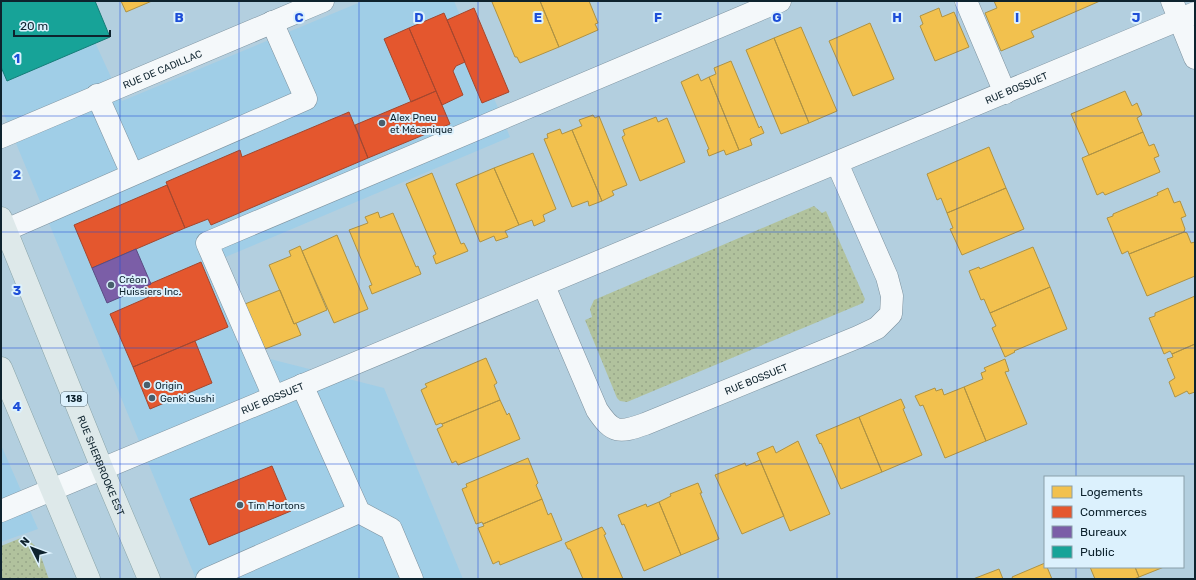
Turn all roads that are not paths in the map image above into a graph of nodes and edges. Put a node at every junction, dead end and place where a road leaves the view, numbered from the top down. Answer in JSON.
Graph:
{"nodes":[{"id":1,"x":323,"y":1,"type":"edge"},
{"id":2,"x":780,"y":1,"type":"edge"},
{"id":3,"x":966,"y":1,"type":"edge"},
{"id":4,"x":1182,"y":11,"type":"edge"},
{"id":5,"x":272,"y":22,"type":"junction"},
{"id":6,"x":1195,"y":58,"type":"edge"},
{"id":7,"x":1005,"y":93,"type":"junction"},
{"id":8,"x":97,"y":95,"type":"junction"},
{"id":9,"x":1,"y":137,"type":"edge"},
{"id":10,"x":837,"y":163,"type":"junction"},
{"id":11,"x":132,"y":174,"type":"junction"},
{"id":12,"x":3,"y":224,"type":"edge"},
{"id":13,"x":544,"y":286,"type":"junction"},
{"id":14,"x":1,"y":368,"type":"edge"},
{"id":15,"x":302,"y":385,"type":"junction"},
{"id":16,"x":274,"y":397,"type":"junction"},
{"id":17,"x":102,"y":468,"type":"junction"},
{"id":18,"x":52,"y":489,"type":"junction"},
{"id":19,"x":1,"y":511,"type":"edge"},
{"id":20,"x":359,"y":512,"type":"junction"},
{"id":21,"x":89,"y":579,"type":"edge"},
{"id":22,"x":149,"y":579,"type":"edge"},
{"id":23,"x":207,"y":579,"type":"edge"},
{"id":24,"x":412,"y":579,"type":"edge"}],
"edges":[{"from":1,"to":5,"type":"street","name":"RUE DE CADILLAC"},
{"from":2,"to":16,"type":"street"},
{"from":3,"to":7,"type":"street"},
{"from":4,"to":6,"type":"street"},
{"from":4,"to":7,"type":"street","name":"RUE BOSSUET"},
{"from":5,"to":8,"type":"street","name":"RUE DE CADILLAC"},
{"from":5,"to":11,"type":"street"},
{"from":7,"to":10,"type":"street","name":"RUE BOSSUET"},
{"from":8,"to":9,"type":"street","name":"RUE DE CADILLAC"},
{"from":8,"to":11,"type":"street"},
{"from":10,"to":13,"type":"street","name":"RUE BOSSUET"},
{"from":10,"to":13,"type":"street","name":"RUE BOSSUET"},
{"from":11,"to":12,"type":"street"},
{"from":12,"to":17,"type":"main road","name":"RUE SHERBROOKE EST","number":"138"},
{"from":13,"to":15,"type":"street","name":"RUE BOSSUET"},
{"from":14,"to":18,"type":"main road"},
{"from":15,"to":16,"type":"street","name":"RUE BOSSUET"},
{"from":15,"to":20,"type":"street"},
{"from":16,"to":17,"type":"street","name":"RUE BOSSUET"},
{"from":17,"to":18,"type":"street","name":"RUE BOSSUET"},
{"from":17,"to":22,"type":"main road","name":"RUE SHERBROOKE EST","number":"138"},
{"from":18,"to":19,"type":"street","name":"RUE BOSSUET"},
{"from":18,"to":21,"type":"main road"},
{"from":20,"to":23,"type":"street"},
{"from":20,"to":24,"type":"street"}]}
